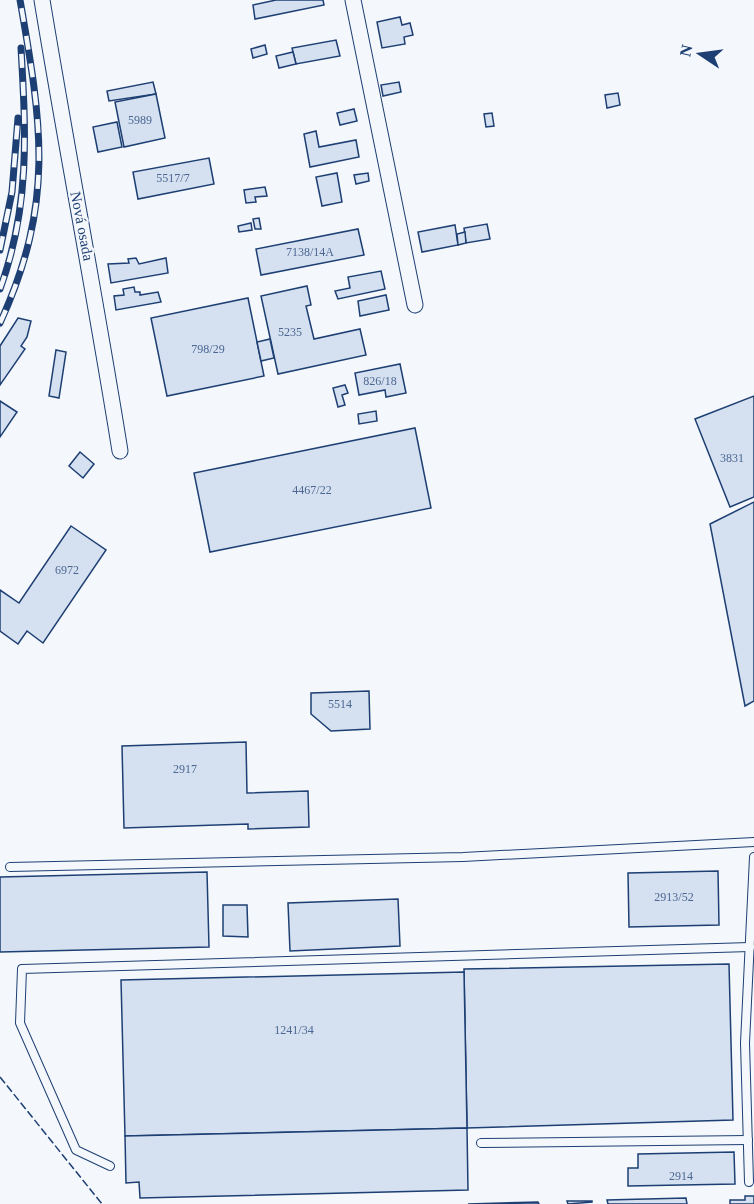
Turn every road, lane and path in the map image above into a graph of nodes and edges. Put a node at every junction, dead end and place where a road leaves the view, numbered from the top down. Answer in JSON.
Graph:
{"nodes":[{"id":1,"x":42,"y":0,"type":"edge"},
{"id":2,"x":353,"y":0,"type":"edge"},
{"id":3,"x":415,"y":305,"type":"dead end"},
{"id":4,"x":120,"y":452,"type":"dead end"},
{"id":5,"x":754,"y":842,"type":"edge"},
{"id":6,"x":754,"y":856,"type":"edge"},
{"id":7,"x":10,"y":867,"type":"dead end"},
{"id":8,"x":750,"y":947,"type":"junction"},
{"id":9,"x":748,"y":1140,"type":"junction"},
{"id":10,"x":481,"y":1143,"type":"dead end"},
{"id":11,"x":110,"y":1166,"type":"dead end"},
{"id":12,"x":749,"y":1182,"type":"dead end"}],
"edges":[{"from":1,"to":4,"type":"street","name":"Nová osada"},
{"from":2,"to":3,"type":"street"},
{"from":5,"to":7,"type":"lane"},
{"from":6,"to":8,"type":"lane"},
{"from":8,"to":9,"type":"lane"},
{"from":8,"to":11,"type":"lane"},
{"from":9,"to":10,"type":"lane"},
{"from":9,"to":12,"type":"lane"}]}
